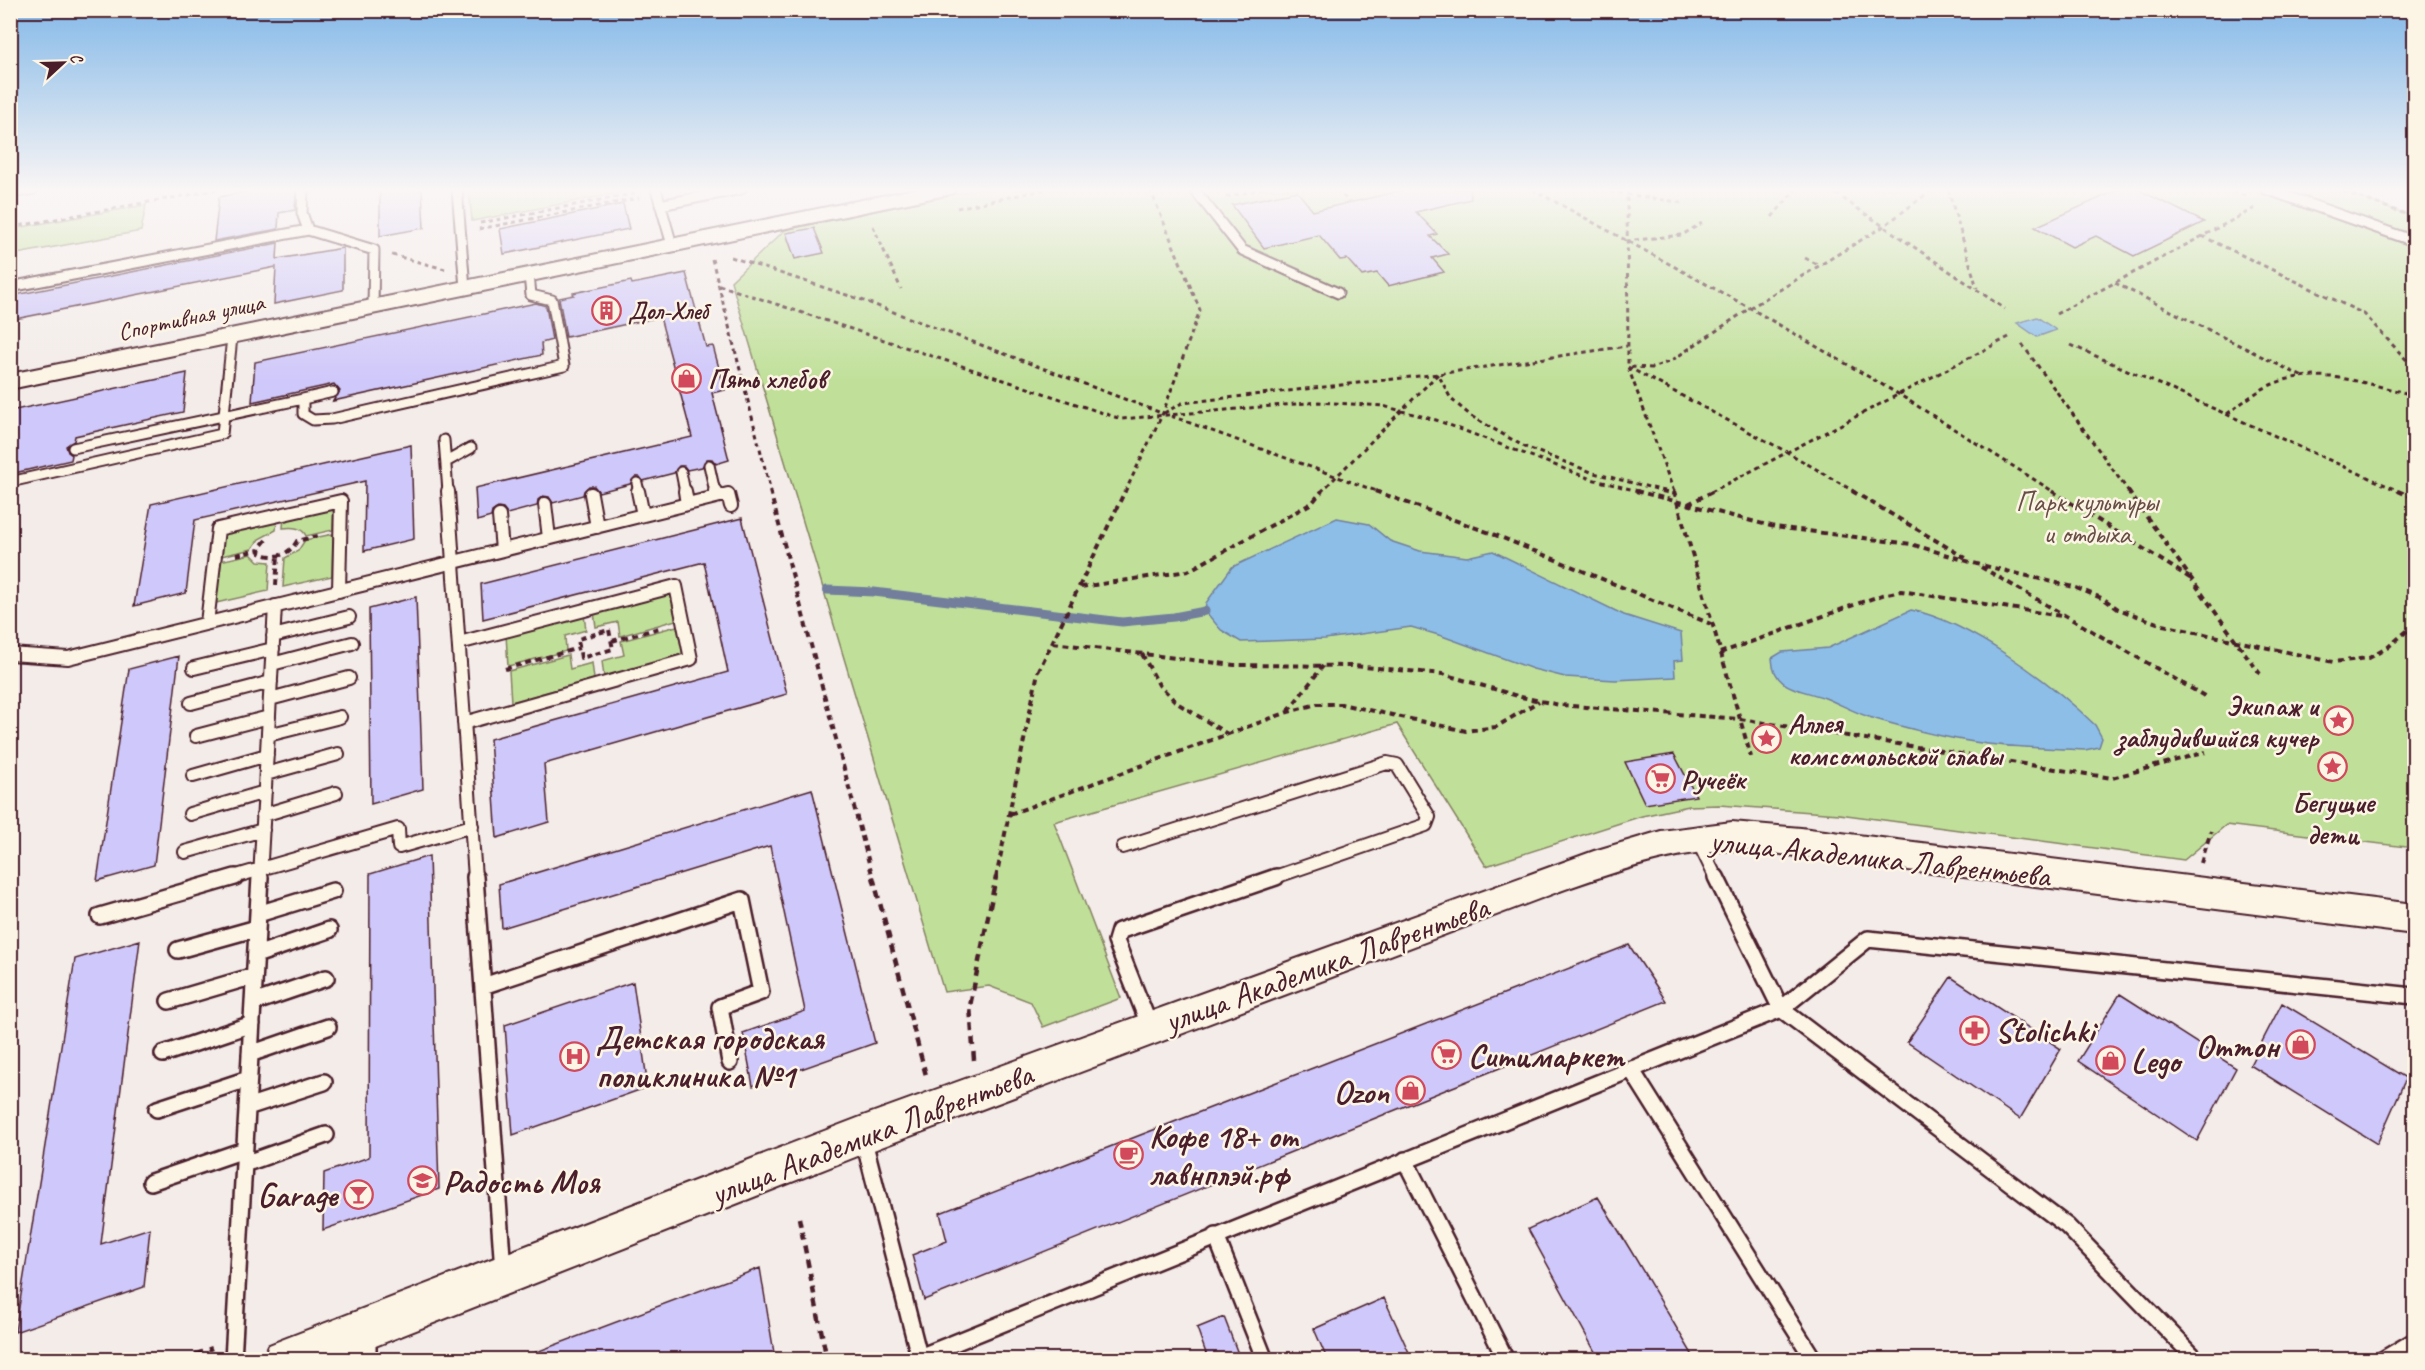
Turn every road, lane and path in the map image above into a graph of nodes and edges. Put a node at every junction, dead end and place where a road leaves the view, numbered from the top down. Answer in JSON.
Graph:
{"nodes":[{"id":1,"x":711,"y":252,"type":"dead end"},
{"id":2,"x":190,"y":253,"type":"edge"},
{"id":3,"x":374,"y":253,"type":"edge"},
{"id":4,"x":383,"y":253,"type":"edge"},
{"id":5,"x":462,"y":253,"type":"edge"},
{"id":6,"x":634,"y":253,"type":"edge"},
{"id":7,"x":885,"y":253,"type":"edge"},
{"id":8,"x":1176,"y":253,"type":"edge"},
{"id":9,"x":1251,"y":253,"type":"edge"},
{"id":10,"x":1626,"y":253,"type":"edge"},
{"id":11,"x":1648,"y":253,"type":"edge"},
{"id":12,"x":1840,"y":253,"type":"edge"},
{"id":13,"x":1924,"y":253,"type":"edge"},
{"id":14,"x":1967,"y":253,"type":"edge"},
{"id":15,"x":2170,"y":253,"type":"edge"},
{"id":16,"x":2237,"y":253,"type":"edge"},
{"id":17,"x":731,"y":256,"type":"dead end"},
{"id":18,"x":1805,"y":258,"type":"dead end"},
{"id":19,"x":1819,"y":266,"type":"junction"},
{"id":20,"x":529,"y":275,"type":"junction"},
{"id":21,"x":465,"y":281,"type":"junction"},
{"id":22,"x":2114,"y":283,"type":"junction"},
{"id":23,"x":719,"y":285,"type":"junction"},
{"id":24,"x":10,"y":288,"type":"edge"},
{"id":25,"x":1977,"y":288,"type":"junction"},
{"id":26,"x":901,"y":289,"type":"dead end"},
{"id":27,"x":1338,"y":293,"type":"dead end"},
{"id":28,"x":373,"y":308,"type":"junction"},
{"id":29,"x":1750,"y":308,"type":"junction"},
{"id":30,"x":2005,"y":309,"type":"dead end"},
{"id":31,"x":2056,"y":314,"type":"dead end"},
{"id":32,"x":232,"y":336,"type":"junction"},
{"id":33,"x":2009,"y":337,"type":"dead end"},
{"id":34,"x":2022,"y":344,"type":"dead end"},
{"id":35,"x":2071,"y":345,"type":"dead end"},
{"id":36,"x":1627,"y":346,"type":"junction"},
{"id":37,"x":1628,"y":367,"type":"junction"},
{"id":38,"x":2415,"y":368,"type":"edge"},
{"id":39,"x":1438,"y":374,"type":"junction"},
{"id":40,"x":2303,"y":377,"type":"junction"},
{"id":41,"x":10,"y":382,"type":"edge"},
{"id":42,"x":333,"y":392,"type":"dead end"},
{"id":43,"x":1900,"y":395,"type":"junction"},
{"id":44,"x":2415,"y":395,"type":"edge"},
{"id":45,"x":303,"y":399,"type":"junction"},
{"id":46,"x":1401,"y":410,"type":"junction"},
{"id":47,"x":2226,"y":414,"type":"junction"},
{"id":48,"x":1165,"y":415,"type":"junction"},
{"id":49,"x":224,"y":416,"type":"junction"},
{"id":50,"x":444,"y":440,"type":"dead end"},
{"id":51,"x":73,"y":448,"type":"dead end"},
{"id":52,"x":471,"y":448,"type":"dead end"},
{"id":53,"x":1787,"y":452,"type":"junction"},
{"id":54,"x":446,"y":462,"type":"junction"},
{"id":55,"x":709,"y":465,"type":"dead end"},
{"id":56,"x":681,"y":472,"type":"dead end"},
{"id":57,"x":1335,"y":476,"type":"junction"},
{"id":58,"x":10,"y":482,"type":"edge"},
{"id":59,"x":637,"y":483,"type":"dead end"},
{"id":60,"x":591,"y":494,"type":"dead end"},
{"id":61,"x":1675,"y":494,"type":"junction"},
{"id":62,"x":716,"y":497,"type":"junction"},
{"id":63,"x":2415,"y":498,"type":"edge"},
{"id":64,"x":1677,"y":502,"type":"junction"},
{"id":65,"x":545,"y":504,"type":"dead end"},
{"id":66,"x":687,"y":504,"type":"junction"},
{"id":67,"x":1687,"y":504,"type":"junction"},
{"id":68,"x":731,"y":506,"type":"dead end"},
{"id":69,"x":1680,"y":508,"type":"junction"},
{"id":70,"x":643,"y":515,"type":"junction"},
{"id":71,"x":499,"y":516,"type":"dead end"},
{"id":72,"x":597,"y":526,"type":"junction"},
{"id":73,"x":294,"y":535,"type":"dead end"},
{"id":74,"x":274,"y":536,"type":"dead end"},
{"id":75,"x":549,"y":538,"type":"junction"},
{"id":76,"x":502,"y":550,"type":"junction"},
{"id":77,"x":278,"y":556,"type":"junction"},
{"id":78,"x":453,"y":562,"type":"junction"},
{"id":79,"x":1977,"y":564,"type":"junction"},
{"id":80,"x":2193,"y":580,"type":"junction"},
{"id":81,"x":1081,"y":587,"type":"junction"},
{"id":82,"x":339,"y":591,"type":"junction"},
{"id":83,"x":1077,"y":593,"type":"joint"},
{"id":84,"x":275,"y":606,"type":"junction"},
{"id":85,"x":349,"y":617,"type":"dead end"},
{"id":86,"x":2065,"y":617,"type":"junction"},
{"id":87,"x":683,"y":621,"type":"junction"},
{"id":88,"x":207,"y":623,"type":"junction"},
{"id":89,"x":1711,"y":624,"type":"junction"},
{"id":90,"x":2415,"y":625,"type":"edge"},
{"id":91,"x":612,"y":641,"type":"junction"},
{"id":92,"x":2236,"y":641,"type":"junction"},
{"id":93,"x":273,"y":642,"type":"junction"},
{"id":94,"x":1054,"y":642,"type":"junction"},
{"id":95,"x":352,"y":643,"type":"dead end"},
{"id":96,"x":459,"y":643,"type":"junction"},
{"id":97,"x":579,"y":648,"type":"junction"},
{"id":98,"x":1720,"y":653,"type":"junction"},
{"id":99,"x":10,"y":654,"type":"edge"},
{"id":100,"x":1142,"y":654,"type":"junction"},
{"id":101,"x":272,"y":664,"type":"junction"},
{"id":102,"x":1323,"y":666,"type":"junction"},
{"id":103,"x":194,"y":668,"type":"dead end"},
{"id":104,"x":506,"y":669,"type":"dead end"},
{"id":105,"x":2260,"y":674,"type":"dead end"},
{"id":106,"x":349,"y":678,"type":"dead end"},
{"id":107,"x":271,"y":682,"type":"junction"},
{"id":108,"x":2206,"y":697,"type":"dead end"},
{"id":109,"x":270,"y":699,"type":"junction"},
{"id":110,"x":1539,"y":701,"type":"junction"},
{"id":111,"x":191,"y":703,"type":"dead end"},
{"id":112,"x":1288,"y":712,"type":"junction"},
{"id":113,"x":269,"y":717,"type":"junction"},
{"id":114,"x":340,"y":717,"type":"dead end"},
{"id":115,"x":1740,"y":719,"type":"junction"},
{"id":116,"x":464,"y":723,"type":"junction"},
{"id":117,"x":268,"y":735,"type":"junction"},
{"id":118,"x":1229,"y":735,"type":"junction"},
{"id":119,"x":196,"y":736,"type":"dead end"},
{"id":120,"x":2206,"y":752,"type":"dead end"},
{"id":121,"x":338,"y":754,"type":"dead end"},
{"id":122,"x":267,"y":755,"type":"junction"},
{"id":123,"x":1751,"y":757,"type":"dead end"},
{"id":124,"x":266,"y":774,"type":"junction"},
{"id":125,"x":193,"y":776,"type":"dead end"},
{"id":126,"x":265,"y":792,"type":"junction"},
{"id":127,"x":336,"y":793,"type":"dead end"},
{"id":128,"x":190,"y":814,"type":"dead end"},
{"id":129,"x":1009,"y":814,"type":"junction"},
{"id":130,"x":263,"y":822,"type":"junction"},
{"id":131,"x":472,"y":826,"type":"junction"},
{"id":132,"x":1696,"y":838,"type":"junction"},
{"id":133,"x":1123,"y":847,"type":"dead end"},
{"id":134,"x":185,"y":852,"type":"dead end"},
{"id":135,"x":260,"y":869,"type":"junction"},
{"id":136,"x":333,"y":891,"type":"dead end"},
{"id":137,"x":100,"y":916,"type":"dead end"},
{"id":138,"x":2415,"y":919,"type":"edge"},
{"id":139,"x":258,"y":921,"type":"junction"},
{"id":140,"x":329,"y":930,"type":"dead end"},
{"id":141,"x":178,"y":950,"type":"dead end"},
{"id":142,"x":256,"y":955,"type":"junction"},
{"id":143,"x":254,"y":976,"type":"junction"},
{"id":144,"x":326,"y":978,"type":"dead end"},
{"id":145,"x":483,"y":986,"type":"junction"},
{"id":146,"x":2415,"y":996,"type":"edge"},
{"id":147,"x":169,"y":1001,"type":"dead end"},
{"id":148,"x":253,"y":1003,"type":"junction"},
{"id":149,"x":1781,"y":1009,"type":"junction"},
{"id":150,"x":252,"y":1024,"type":"junction"},
{"id":151,"x":1150,"y":1027,"type":"junction"},
{"id":152,"x":328,"y":1028,"type":"dead end"},
{"id":153,"x":250,"y":1053,"type":"junction"},
{"id":154,"x":164,"y":1054,"type":"dead end"},
{"id":155,"x":730,"y":1062,"type":"dead end"},
{"id":156,"x":975,"y":1066,"type":"dead end"},
{"id":157,"x":1631,"y":1069,"type":"junction"},
{"id":158,"x":248,"y":1079,"type":"junction"},
{"id":159,"x":324,"y":1082,"type":"dead end"},
{"id":160,"x":928,"y":1083,"type":"dead end"},
{"id":161,"x":247,"y":1107,"type":"junction"},
{"id":162,"x":157,"y":1109,"type":"dead end"},
{"id":163,"x":326,"y":1134,"type":"dead end"},
{"id":164,"x":863,"y":1135,"type":"junction"},
{"id":165,"x":244,"y":1157,"type":"junction"},
{"id":166,"x":1405,"y":1160,"type":"junction"},
{"id":167,"x":151,"y":1182,"type":"dead end"},
{"id":168,"x":799,"y":1218,"type":"dead end"},
{"id":169,"x":1216,"y":1236,"type":"junction"},
{"id":170,"x":504,"y":1274,"type":"junction"},
{"id":171,"x":2415,"y":1341,"type":"edge"},
{"id":172,"x":368,"y":1343,"type":"edge"},
{"id":173,"x":916,"y":1358,"type":"edge"},
{"id":174,"x":233,"y":1359,"type":"edge"},
{"id":175,"x":284,"y":1359,"type":"edge"},
{"id":176,"x":827,"y":1359,"type":"edge"},
{"id":177,"x":1266,"y":1359,"type":"edge"},
{"id":178,"x":1506,"y":1359,"type":"edge"},
{"id":179,"x":1814,"y":1359,"type":"edge"},
{"id":180,"x":2197,"y":1359,"type":"edge"},
{"id":181,"x":2382,"y":1359,"type":"edge"}],
"edges":[{"from":1,"to":23,"type":"path"},
{"from":2,"to":24,"type":"lane"},
{"from":3,"to":28,"type":"lane"},
{"from":4,"to":21,"type":"path"},
{"from":5,"to":21,"type":"lane"},
{"from":6,"to":20,"type":"street","name":"Спортивная улица"},
{"from":7,"to":26,"type":"path"},
{"from":8,"to":48,"type":"path"},
{"from":9,"to":27,"type":"lane"},
{"from":10,"to":36,"type":"path"},
{"from":11,"to":29,"type":"path"},
{"from":12,"to":19,"type":"path"},
{"from":13,"to":25,"type":"path"},
{"from":14,"to":25,"type":"path"},
{"from":15,"to":22,"type":"path"},
{"from":16,"to":38,"type":"path"},
{"from":17,"to":48,"type":"path"},
{"from":18,"to":19,"type":"path"},
{"from":19,"to":29,"type":"path"},
{"from":20,"to":21,"type":"street","name":"Спортивная улица"},
{"from":20,"to":45,"type":"lane"},
{"from":21,"to":28,"type":"street","name":"Спортивная улица"},
{"from":22,"to":31,"type":"path"},
{"from":22,"to":40,"type":"path"},
{"from":23,"to":48,"type":"path"},
{"from":23,"to":160,"type":"path"},
{"from":25,"to":30,"type":"path"},
{"from":28,"to":32,"type":"street","name":"Спортивная улица"},
{"from":29,"to":37,"type":"path"},
{"from":29,"to":43,"type":"path"},
{"from":32,"to":41,"type":"street","name":"Спортивная улица"},
{"from":32,"to":49,"type":"lane"},
{"from":33,"to":43,"type":"path"},
{"from":34,"to":80,"type":"path"},
{"from":35,"to":47,"type":"path"},
{"from":36,"to":37,"type":"path"},
{"from":36,"to":39,"type":"path"},
{"from":37,"to":53,"type":"path"},
{"from":37,"to":61,"type":"path"},
{"from":39,"to":46,"type":"path"},
{"from":39,"to":48,"type":"path"},
{"from":39,"to":61,"type":"path"},
{"from":40,"to":44,"type":"path"},
{"from":40,"to":47,"type":"path"},
{"from":42,"to":45,"type":"lane"},
{"from":43,"to":53,"type":"path"},
{"from":43,"to":80,"type":"path"},
{"from":45,"to":49,"type":"lane"},
{"from":46,"to":48,"type":"path"},
{"from":46,"to":57,"type":"path"},
{"from":46,"to":64,"type":"path"},
{"from":47,"to":63,"type":"path"},
{"from":48,"to":57,"type":"path"},
{"from":48,"to":81,"type":"path"},
{"from":49,"to":51,"type":"lane"},
{"from":49,"to":58,"type":"lane"},
{"from":50,"to":54,"type":"lane"},
{"from":52,"to":54,"type":"lane"},
{"from":53,"to":67,"type":"path"},
{"from":53,"to":79,"type":"path"},
{"from":54,"to":78,"type":"lane"},
{"from":55,"to":62,"type":"lane"},
{"from":56,"to":66,"type":"lane"},
{"from":57,"to":81,"type":"path"},
{"from":57,"to":89,"type":"path"},
{"from":59,"to":70,"type":"lane"},
{"from":60,"to":72,"type":"lane"},
{"from":61,"to":64,"type":"path"},
{"from":62,"to":66,"type":"lane"},
{"from":62,"to":68,"type":"lane"},
{"from":64,"to":67,"type":"path"},
{"from":64,"to":69,"type":"path"},
{"from":65,"to":75,"type":"lane"},
{"from":66,"to":70,"type":"lane"},
{"from":67,"to":69,"type":"path"},
{"from":67,"to":79,"type":"path"},
{"from":69,"to":89,"type":"path"},
{"from":70,"to":72,"type":"lane"},
{"from":71,"to":76,"type":"lane"},
{"from":72,"to":75,"type":"lane"},
{"from":73,"to":77,"type":"path"},
{"from":74,"to":77,"type":"path"},
{"from":75,"to":76,"type":"lane"},
{"from":76,"to":78,"type":"lane"},
{"from":77,"to":84,"type":"path"},
{"from":78,"to":82,"type":"lane"},
{"from":78,"to":96,"type":"lane"},
{"from":79,"to":86,"type":"path"},
{"from":79,"to":92,"type":"path"},
{"from":80,"to":92,"type":"path"},
{"from":81,"to":83,"type":"path"},
{"from":82,"to":84,"type":"lane"},
{"from":82,"to":88,"type":"lane"},
{"from":83,"to":94,"type":"path"},
{"from":84,"to":88,"type":"lane"},
{"from":84,"to":93,"type":"lane"},
{"from":85,"to":93,"type":"lane"},
{"from":86,"to":98,"type":"path"},
{"from":86,"to":108,"type":"path"},
{"from":87,"to":91,"type":"path"},
{"from":87,"to":96,"type":"lane"},
{"from":87,"to":116,"type":"lane"},
{"from":88,"to":99,"type":"lane"},
{"from":89,"to":98,"type":"path"},
{"from":90,"to":92,"type":"path"},
{"from":91,"to":97,"type":"path"},
{"from":91,"to":97,"type":"path"},
{"from":92,"to":105,"type":"path"},
{"from":93,"to":101,"type":"lane"},
{"from":93,"to":103,"type":"lane"},
{"from":94,"to":100,"type":"path"},
{"from":94,"to":129,"type":"path"},
{"from":95,"to":101,"type":"lane"},
{"from":96,"to":116,"type":"lane"},
{"from":97,"to":104,"type":"path"},
{"from":98,"to":115,"type":"path"},
{"from":100,"to":102,"type":"path"},
{"from":100,"to":118,"type":"path"},
{"from":101,"to":107,"type":"lane"},
{"from":102,"to":110,"type":"path"},
{"from":102,"to":112,"type":"path"},
{"from":106,"to":109,"type":"lane"},
{"from":107,"to":109,"type":"lane"},
{"from":107,"to":111,"type":"lane"},
{"from":109,"to":113,"type":"lane"},
{"from":110,"to":112,"type":"path"},
{"from":110,"to":115,"type":"path"},
{"from":112,"to":118,"type":"path"},
{"from":113,"to":117,"type":"lane"},
{"from":113,"to":119,"type":"lane"},
{"from":114,"to":117,"type":"lane"},
{"from":115,"to":120,"type":"path"},
{"from":115,"to":123,"type":"path"},
{"from":116,"to":131,"type":"lane"},
{"from":117,"to":122,"type":"lane"},
{"from":118,"to":129,"type":"path"},
{"from":121,"to":124,"type":"lane"},
{"from":122,"to":124,"type":"lane"},
{"from":122,"to":125,"type":"lane"},
{"from":124,"to":126,"type":"lane"},
{"from":126,"to":128,"type":"lane"},
{"from":126,"to":130,"type":"lane"},
{"from":127,"to":130,"type":"lane"},
{"from":129,"to":156,"type":"path"},
{"from":130,"to":134,"type":"lane"},
{"from":130,"to":135,"type":"lane"},
{"from":131,"to":135,"type":"lane"},
{"from":131,"to":145,"type":"lane"},
{"from":132,"to":138,"type":"street","name":"улица Академика Лаврентьева"},
{"from":132,"to":149,"type":"lane"},
{"from":132,"to":151,"type":"street","name":"улица Академика Лаврентьева"},
{"from":133,"to":151,"type":"lane"},
{"from":135,"to":137,"type":"lane"},
{"from":135,"to":139,"type":"lane"},
{"from":136,"to":139,"type":"lane"},
{"from":139,"to":141,"type":"lane"},
{"from":139,"to":142,"type":"lane"},
{"from":140,"to":142,"type":"lane"},
{"from":142,"to":143,"type":"lane"},
{"from":143,"to":147,"type":"lane"},
{"from":143,"to":148,"type":"lane"},
{"from":144,"to":148,"type":"lane"},
{"from":145,"to":155,"type":"lane"},
{"from":145,"to":170,"type":"lane"},
{"from":146,"to":149,"type":"lane"},
{"from":148,"to":150,"type":"lane"},
{"from":149,"to":157,"type":"lane"},
{"from":149,"to":180,"type":"lane"},
{"from":150,"to":153,"type":"lane"},
{"from":150,"to":154,"type":"lane"},
{"from":151,"to":164,"type":"street","name":"улица Академика Лаврентьева"},
{"from":152,"to":153,"type":"lane"},
{"from":153,"to":158,"type":"lane"},
{"from":157,"to":166,"type":"lane"},
{"from":157,"to":179,"type":"lane"},
{"from":158,"to":161,"type":"lane"},
{"from":158,"to":162,"type":"lane"},
{"from":159,"to":161,"type":"lane"},
{"from":161,"to":165,"type":"lane"},
{"from":163,"to":165,"type":"lane"},
{"from":164,"to":170,"type":"street","name":"улица Академика Лаврентьева"},
{"from":164,"to":173,"type":"lane"},
{"from":165,"to":167,"type":"lane"},
{"from":165,"to":174,"type":"lane"},
{"from":166,"to":169,"type":"lane"},
{"from":166,"to":178,"type":"lane"},
{"from":168,"to":176,"type":"path"},
{"from":169,"to":173,"type":"lane"},
{"from":169,"to":177,"type":"lane"},
{"from":170,"to":172,"type":"street","name":"улица Академика Лаврентьева"},
{"from":171,"to":181,"type":"lane"},
{"from":172,"to":175,"type":"street","name":"улица Академика Лаврентьева"}]}
